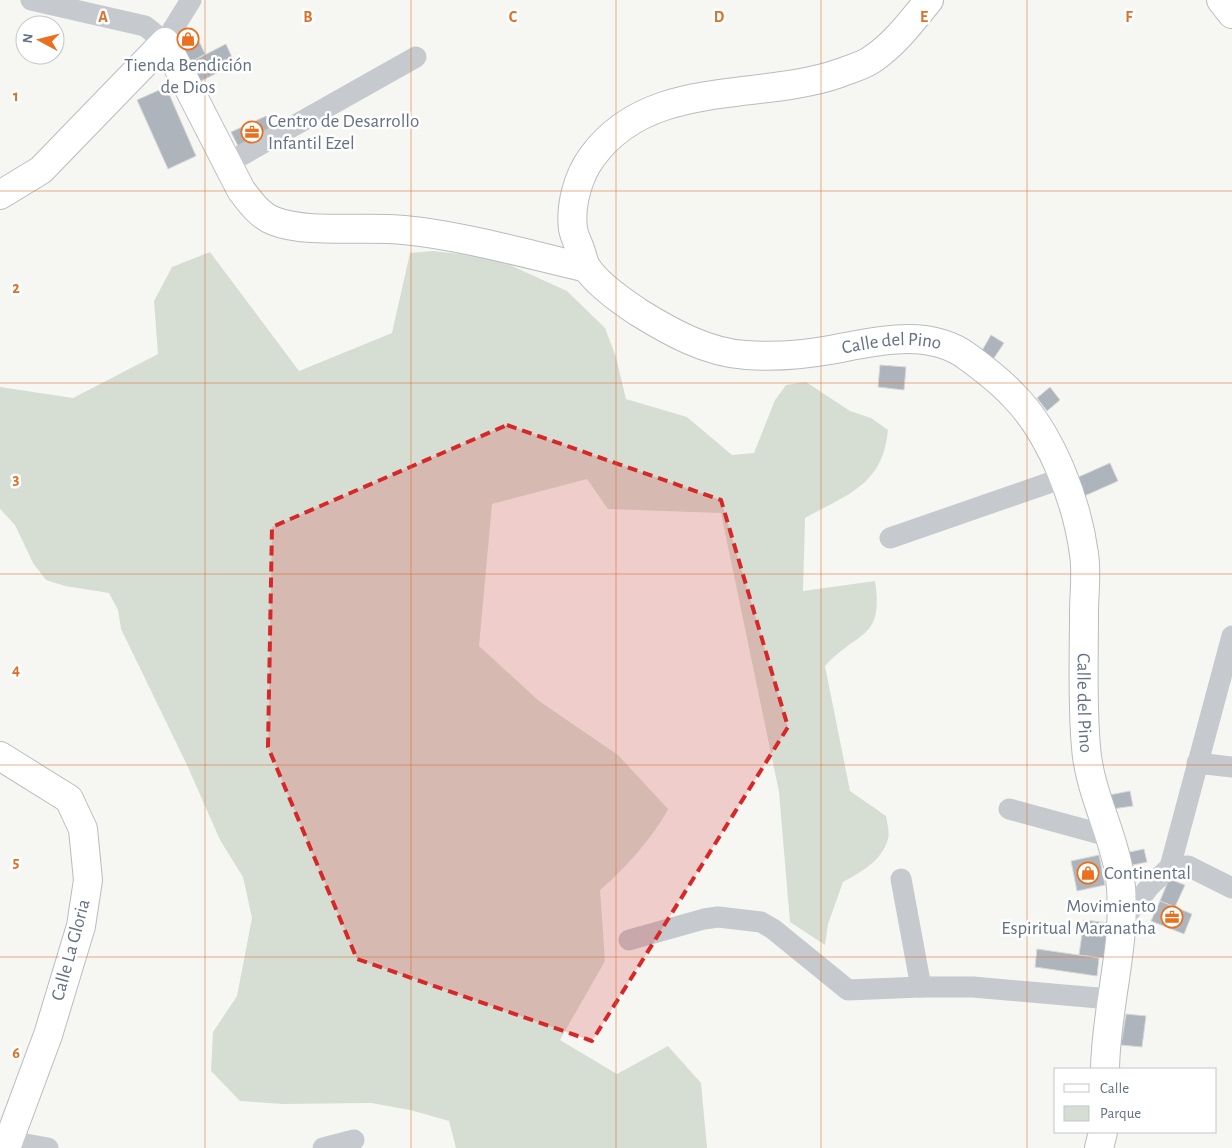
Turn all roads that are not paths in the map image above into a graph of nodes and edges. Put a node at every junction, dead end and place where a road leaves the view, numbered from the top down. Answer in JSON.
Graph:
{"nodes":[{"id":1,"x":31,"y":0,"type":"edge"},
{"id":2,"x":191,"y":0,"type":"edge"},
{"id":3,"x":929,"y":0,"type":"edge"},
{"id":4,"x":1220,"y":0,"type":"edge"},
{"id":5,"x":1232,"y":14,"type":"edge"},
{"id":6,"x":165,"y":42,"type":"junction"},
{"id":7,"x":416,"y":57,"type":"dead end"},
{"id":8,"x":226,"y":164,"type":"junction"},
{"id":9,"x":0,"y":194,"type":"edge"},
{"id":10,"x":587,"y":268,"type":"junction"},
{"id":11,"x":1063,"y":478,"type":"junction"},
{"id":12,"x":890,"y":538,"type":"dead end"},
{"id":13,"x":1232,"y":636,"type":"edge"},
{"id":14,"x":0,"y":756,"type":"edge"},
{"id":15,"x":1197,"y":763,"type":"junction"},
{"id":16,"x":1232,"y":767,"type":"edge"},
{"id":17,"x":1009,"y":809,"type":"dead end"},
{"id":18,"x":1108,"y":836,"type":"junction"},
{"id":19,"x":1170,"y":867,"type":"junction"},
{"id":20,"x":901,"y":879,"type":"dead end"},
{"id":21,"x":1232,"y":888,"type":"edge"},
{"id":22,"x":1122,"y":921,"type":"junction"},
{"id":23,"x":630,"y":940,"type":"dead end"},
{"id":24,"x":921,"y":987,"type":"junction"},
{"id":25,"x":1110,"y":999,"type":"junction"},
{"id":26,"x":1105,"y":1068,"type":"edge"},
{"id":27,"x":1102,"y":1133,"type":"edge"},
{"id":28,"x":354,"y":1140,"type":"dead end"},
{"id":29,"x":7,"y":1145,"type":"edge"},
{"id":30,"x":48,"y":1148,"type":"edge"},
{"id":31,"x":323,"y":1148,"type":"edge"},
{"id":32,"x":1099,"y":1148,"type":"edge"}],
"edges":[{"from":1,"to":6,"type":"street"},
{"from":2,"to":6,"type":"street"},
{"from":3,"to":10,"type":"main road","name":"Calle del Pino"},
{"from":4,"to":5,"type":"main road"},
{"from":6,"to":8,"type":"main road"},
{"from":6,"to":9,"type":"main road"},
{"from":7,"to":8,"type":"street"},
{"from":8,"to":10,"type":"main road"},
{"from":10,"to":11,"type":"main road","name":"Calle del Pino"},
{"from":11,"to":12,"type":"street"},
{"from":11,"to":18,"type":"main road","name":"Calle del Pino"},
{"from":13,"to":15,"type":"street"},
{"from":14,"to":29,"type":"main road","name":"Calle La Gloria"},
{"from":15,"to":16,"type":"street"},
{"from":15,"to":19,"type":"street"},
{"from":17,"to":18,"type":"street"},
{"from":18,"to":22,"type":"main road","name":"Calle del Pino"},
{"from":19,"to":21,"type":"street"},
{"from":19,"to":22,"type":"street"},
{"from":20,"to":24,"type":"street"},
{"from":22,"to":25,"type":"main road","name":"Calle del Pino"},
{"from":23,"to":24,"type":"street"},
{"from":24,"to":25,"type":"street"},
{"from":25,"to":26,"type":"main road","name":"Calle del Pino"},
{"from":27,"to":32,"type":"main road"},
{"from":28,"to":31,"type":"street"},
{"from":29,"to":30,"type":"street"}]}
